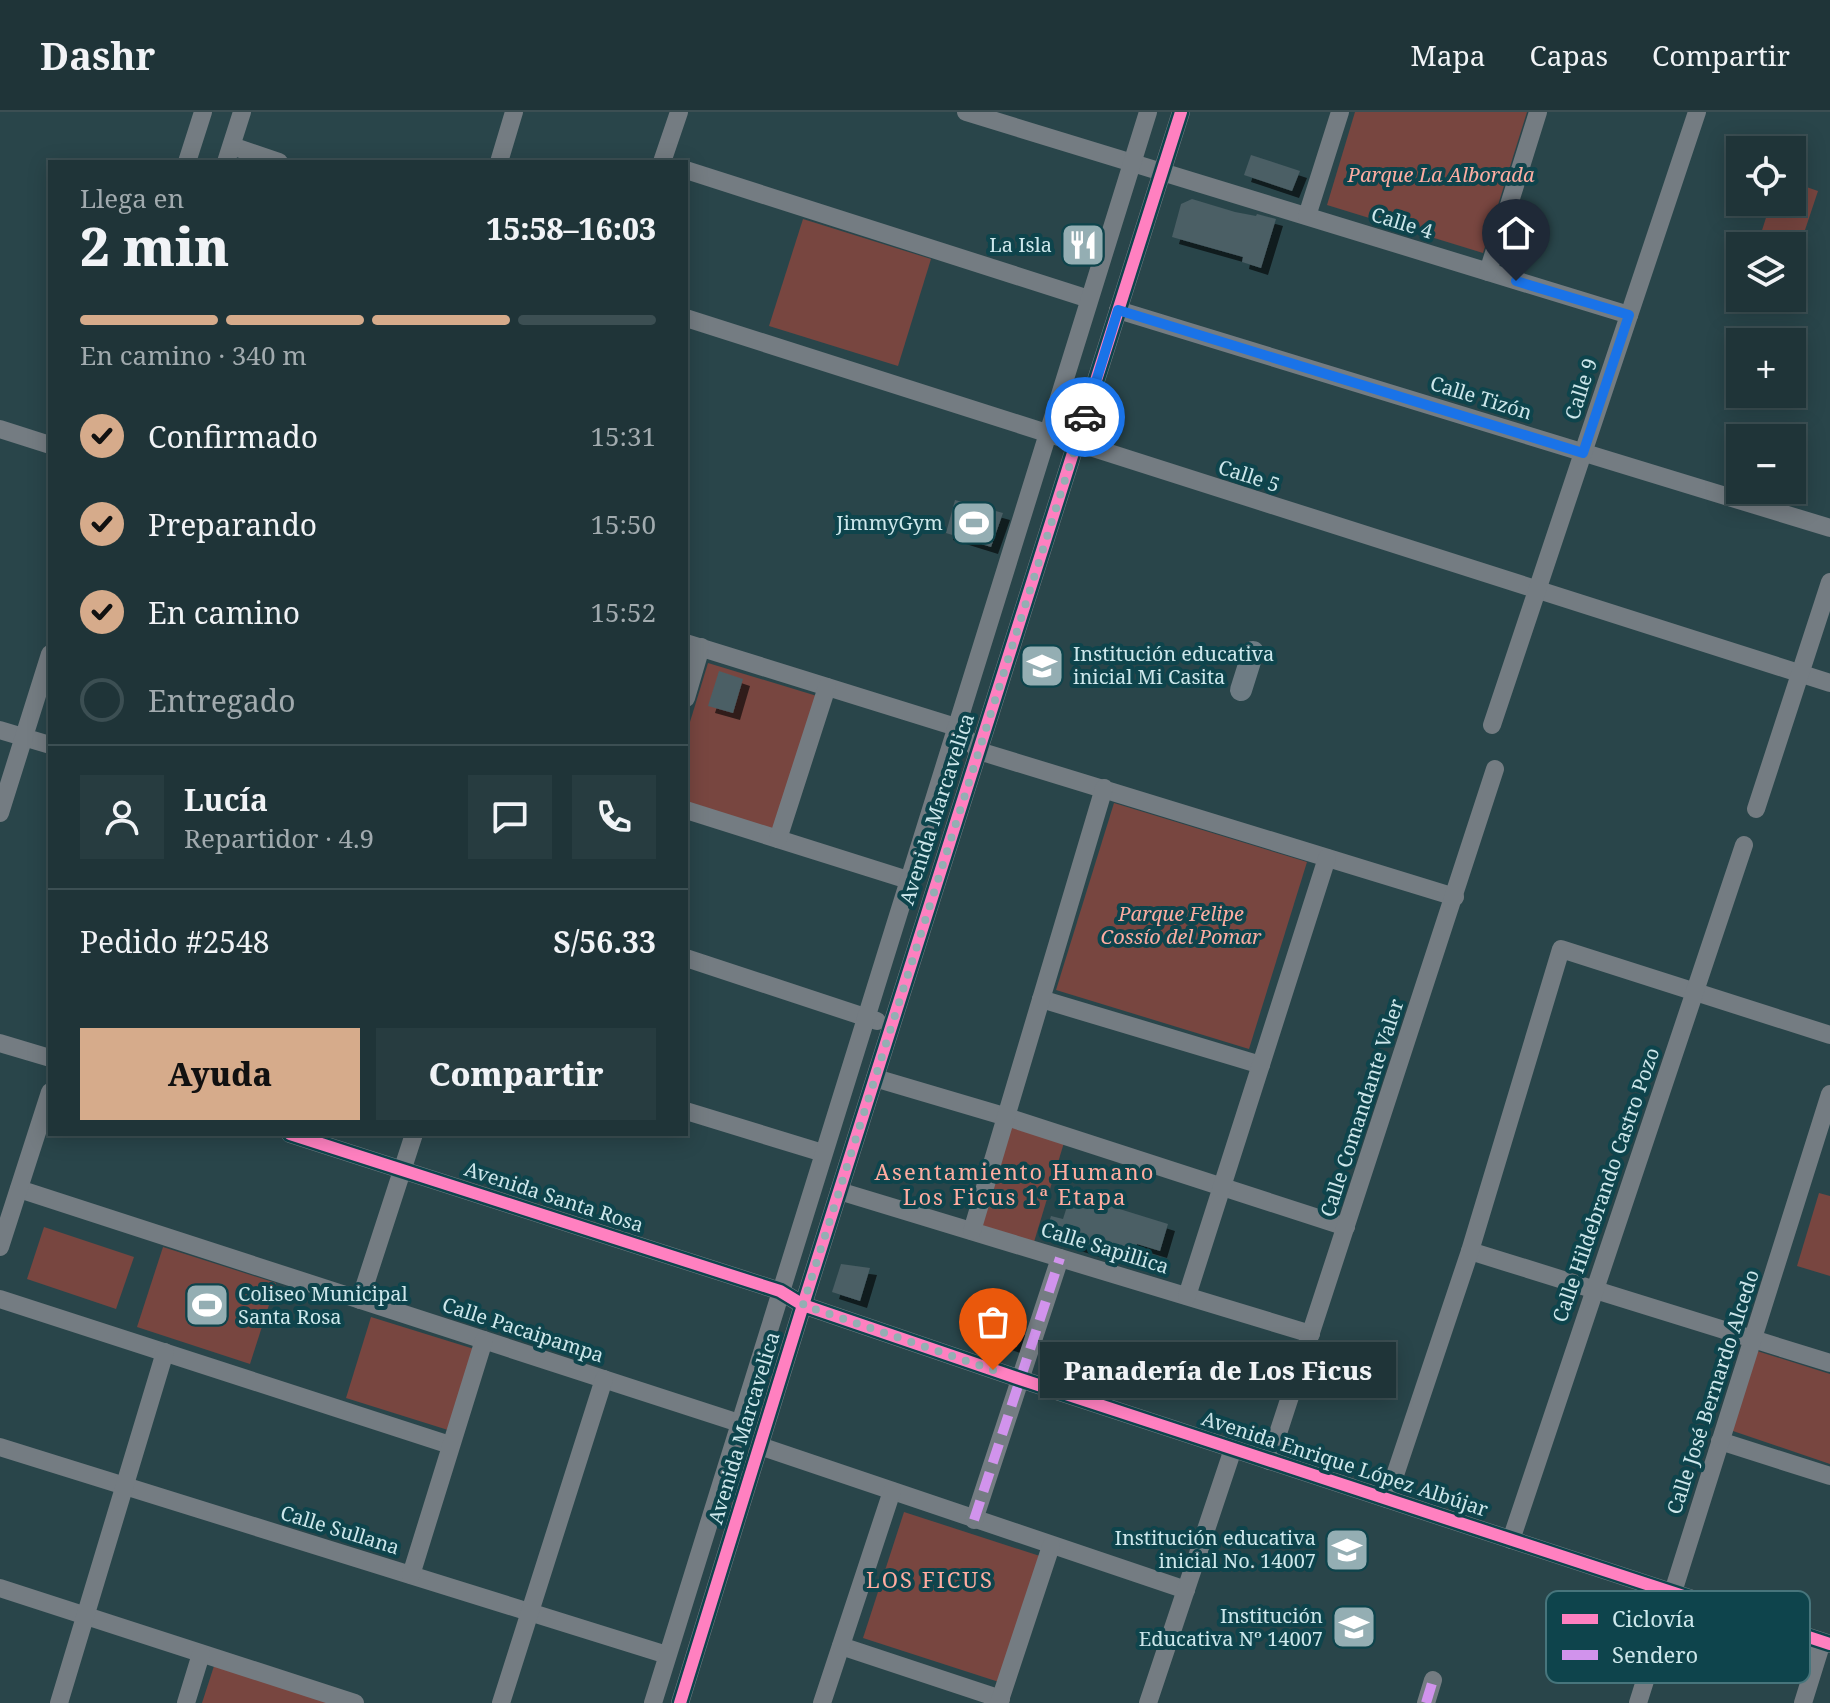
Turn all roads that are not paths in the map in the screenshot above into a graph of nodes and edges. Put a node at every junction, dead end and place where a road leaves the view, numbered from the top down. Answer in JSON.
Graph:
{"nodes":[{"id":1,"x":203,"y":112,"type":"edge"},
{"id":2,"x":242,"y":112,"type":"edge"},
{"id":3,"x":514,"y":112,"type":"edge"},
{"id":4,"x":679,"y":112,"type":"edge"},
{"id":5,"x":966,"y":112,"type":"edge"},
{"id":6,"x":1148,"y":112,"type":"edge"},
{"id":7,"x":1181,"y":112,"type":"edge"},
{"id":8,"x":1340,"y":112,"type":"edge"},
{"id":9,"x":1538,"y":112,"type":"edge"},
{"id":10,"x":1697,"y":112,"type":"edge"},
{"id":11,"x":1010,"y":119,"type":"edge"},
{"id":12,"x":229,"y":154,"type":"edge"},
{"id":13,"x":188,"y":160,"type":"edge"},
{"id":14,"x":266,"y":160,"type":"edge"},
{"id":15,"x":500,"y":160,"type":"edge"},
{"id":16,"x":663,"y":160,"type":"edge"},
{"id":17,"x":1131,"y":164,"type":"junction"},
{"id":18,"x":688,"y":171,"type":"edge"},
{"id":19,"x":1162,"y":172,"type":"junction"},
{"id":20,"x":1307,"y":216,"type":"junction"},
{"id":21,"x":1488,"y":272,"type":"junction"},
{"id":22,"x":1089,"y":299,"type":"junction"},
{"id":23,"x":1118,"y":310,"type":"junction"},
{"id":24,"x":1629,"y":315,"type":"junction"},
{"id":25,"x":688,"y":319,"type":"edge"},
{"id":26,"x":0,"y":429,"type":"edge"},
{"id":27,"x":1047,"y":433,"type":"junction"},
{"id":28,"x":48,"y":444,"type":"edge"},
{"id":29,"x":1077,"y":444,"type":"junction"},
{"id":30,"x":1583,"y":453,"type":"junction"},
{"id":31,"x":1830,"y":528,"type":"edge"},
{"id":32,"x":1830,"y":582,"type":"edge"},
{"id":33,"x":1538,"y":590,"type":"junction"},
{"id":34,"x":693,"y":645,"type":"edge"},
{"id":35,"x":1253,"y":652,"type":"dead end"},
{"id":36,"x":48,"y":660,"type":"edge"},
{"id":37,"x":1800,"y":673,"type":"junction"},
{"id":38,"x":688,"y":683,"type":"edge"},
{"id":39,"x":1830,"y":683,"type":"edge"},
{"id":40,"x":827,"y":687,"type":"junction"},
{"id":41,"x":1241,"y":690,"type":"dead end"},
{"id":42,"x":1492,"y":725,"type":"dead end"},
{"id":43,"x":956,"y":727,"type":"junction"},
{"id":44,"x":0,"y":730,"type":"edge"},
{"id":45,"x":24,"y":737,"type":"junction"},
{"id":46,"x":48,"y":744,"type":"edge"},
{"id":47,"x":979,"y":751,"type":"junction"},
{"id":48,"x":1495,"y":769,"type":"dead end"},
{"id":49,"x":1104,"y":788,"type":"junction"},
{"id":50,"x":1756,"y":809,"type":"dead end"},
{"id":51,"x":688,"y":811,"type":"edge"},
{"id":52,"x":0,"y":813,"type":"edge"},
{"id":53,"x":778,"y":839,"type":"junction"},
{"id":54,"x":1744,"y":845,"type":"dead end"},
{"id":55,"x":1327,"y":858,"type":"junction"},
{"id":56,"x":908,"y":880,"type":"junction"},
{"id":57,"x":1455,"y":897,"type":"junction"},
{"id":58,"x":688,"y":959,"type":"edge"},
{"id":59,"x":1695,"y":990,"type":"junction"},
{"id":60,"x":1041,"y":999,"type":"junction"},
{"id":61,"x":866,"y":1017,"type":"junction"},
{"id":62,"x":892,"y":1025,"type":"junction"},
{"id":63,"x":1830,"y":1035,"type":"edge"},
{"id":64,"x":0,"y":1043,"type":"edge"},
{"id":65,"x":48,"y":1057,"type":"edge"},
{"id":66,"x":1261,"y":1065,"type":"junction"},
{"id":67,"x":875,"y":1078,"type":"junction"},
{"id":68,"x":1830,"y":1094,"type":"edge"},
{"id":69,"x":48,"y":1098,"type":"edge"},
{"id":70,"x":688,"y":1112,"type":"edge"},
{"id":71,"x":1007,"y":1117,"type":"junction"},
{"id":72,"x":296,"y":1136,"type":"edge"},
{"id":73,"x":413,"y":1136,"type":"edge"},
{"id":74,"x":823,"y":1153,"type":"junction"},
{"id":75,"x":403,"y":1169,"type":"junction"},
{"id":76,"x":1223,"y":1187,"type":"junction"},
{"id":77,"x":19,"y":1189,"type":"junction"},
{"id":78,"x":839,"y":1191,"type":"junction"},
{"id":79,"x":1346,"y":1227,"type":"junction"},
{"id":80,"x":972,"y":1231,"type":"junction"},
{"id":81,"x":0,"y":1247,"type":"edge"},
{"id":82,"x":1470,"y":1251,"type":"junction"},
{"id":83,"x":1060,"y":1258,"type":"junction"},
{"id":84,"x":1594,"y":1290,"type":"junction"},
{"id":85,"x":780,"y":1291,"type":"junction"},
{"id":86,"x":1187,"y":1296,"type":"junction"},
{"id":87,"x":0,"y":1299,"type":"edge"},
{"id":88,"x":360,"y":1300,"type":"junction"},
{"id":89,"x":803,"y":1305,"type":"junction"},
{"id":90,"x":1311,"y":1334,"type":"junction"},
{"id":91,"x":1753,"y":1339,"type":"junction"},
{"id":92,"x":484,"y":1340,"type":"junction"},
{"id":93,"x":165,"y":1352,"type":"junction"},
{"id":94,"x":1830,"y":1363,"type":"edge"},
{"id":95,"x":604,"y":1379,"type":"junction"},
{"id":96,"x":1020,"y":1379,"type":"junction"},
{"id":97,"x":739,"y":1423,"type":"junction"},
{"id":98,"x":1720,"y":1441,"type":"junction"},
{"id":99,"x":450,"y":1445,"type":"junction"},
{"id":100,"x":760,"y":1446,"type":"junction"},
{"id":101,"x":0,"y":1447,"type":"edge"},
{"id":102,"x":1233,"y":1449,"type":"junction"},
{"id":103,"x":1269,"y":1461,"type":"junction"},
{"id":104,"x":1830,"y":1476,"type":"edge"},
{"id":105,"x":125,"y":1486,"type":"junction"},
{"id":106,"x":892,"y":1491,"type":"junction"},
{"id":107,"x":1387,"y":1499,"type":"junction"},
{"id":108,"x":974,"y":1520,"type":"junction"},
{"id":109,"x":1511,"y":1540,"type":"junction"},
{"id":110,"x":1051,"y":1546,"type":"junction"},
{"id":111,"x":411,"y":1575,"type":"junction"},
{"id":112,"x":0,"y":1588,"type":"edge"},
{"id":113,"x":1186,"y":1590,"type":"junction"},
{"id":114,"x":1670,"y":1591,"type":"edge"},
{"id":115,"x":1673,"y":1591,"type":"edge"},
{"id":116,"x":530,"y":1612,"type":"junction"},
{"id":117,"x":86,"y":1616,"type":"junction"},
{"id":118,"x":1826,"y":1643,"type":"edge"},
{"id":119,"x":841,"y":1646,"type":"junction"},
{"id":120,"x":201,"y":1654,"type":"junction"},
{"id":121,"x":667,"y":1655,"type":"junction"},
{"id":122,"x":1433,"y":1680,"type":"dead end"},
{"id":123,"x":1644,"y":1683,"type":"edge"},
{"id":124,"x":1000,"y":1701,"type":"edge"},
{"id":125,"x":59,"y":1703,"type":"edge"},
{"id":126,"x":186,"y":1703,"type":"edge"},
{"id":127,"x":355,"y":1703,"type":"edge"},
{"id":128,"x":501,"y":1703,"type":"edge"},
{"id":129,"x":653,"y":1703,"type":"edge"},
{"id":130,"x":680,"y":1703,"type":"edge"},
{"id":131,"x":822,"y":1703,"type":"edge"},
{"id":132,"x":1148,"y":1703,"type":"edge"},
{"id":133,"x":1426,"y":1703,"type":"edge"},
{"id":134,"x":1638,"y":1703,"type":"edge"},
{"id":135,"x":1803,"y":1703,"type":"edge"}],
"edges":[{"from":1,"to":13,"type":"street"},
{"from":2,"to":12,"type":"street"},
{"from":3,"to":15,"type":"street"},
{"from":4,"to":16,"type":"street"},
{"from":5,"to":11,"type":"street","name":"Calle 4"},
{"from":6,"to":17,"type":"street","name":"Avenida Marcavelica"},
{"from":7,"to":19,"type":"street","name":"Avenida Marcavelica"},
{"from":8,"to":20,"type":"street"},
{"from":9,"to":21,"type":"street"},
{"from":10,"to":24,"type":"street","name":"Calle 9"},
{"from":11,"to":17,"type":"street","name":"Calle 4"},
{"from":12,"to":14,"type":"street"},
{"from":17,"to":19,"type":"street","name":"Calle 4"},
{"from":17,"to":22,"type":"street","name":"Avenida Marcavelica"},
{"from":18,"to":22,"type":"street"},
{"from":19,"to":20,"type":"street","name":"Calle 4"},
{"from":19,"to":23,"type":"street","name":"Avenida Marcavelica"},
{"from":20,"to":21,"type":"street","name":"Calle 4"},
{"from":21,"to":24,"type":"street","name":"Calle 4"},
{"from":22,"to":27,"type":"street","name":"Avenida Marcavelica"},
{"from":23,"to":29,"type":"street","name":"Avenida Marcavelica"},
{"from":23,"to":30,"type":"street","name":"Calle Tizón"},
{"from":24,"to":30,"type":"street","name":"Calle 9"},
{"from":25,"to":27,"type":"street","name":"Calle 5"},
{"from":26,"to":28,"type":"street"},
{"from":27,"to":29,"type":"street","name":"Calle 5"},
{"from":27,"to":43,"type":"street","name":"Avenida Marcavelica"},
{"from":29,"to":33,"type":"street","name":"Calle 5"},
{"from":29,"to":47,"type":"street","name":"Avenida Marcavelica"},
{"from":30,"to":31,"type":"street","name":"Calle Tizón"},
{"from":30,"to":33,"type":"street","name":"Calle 9"},
{"from":32,"to":37,"type":"street"},
{"from":33,"to":37,"type":"street","name":"Calle 5"},
{"from":33,"to":42,"type":"street","name":"Calle 9"},
{"from":34,"to":38,"type":"street"},
{"from":34,"to":40,"type":"street"},
{"from":35,"to":41,"type":"main road"},
{"from":36,"to":45,"type":"street"},
{"from":37,"to":39,"type":"street","name":"Calle 5"},
{"from":37,"to":50,"type":"street"},
{"from":40,"to":43,"type":"street"},
{"from":40,"to":53,"type":"street"},
{"from":43,"to":47,"type":"street"},
{"from":43,"to":56,"type":"street","name":"Avenida Marcavelica"},
{"from":44,"to":45,"type":"street"},
{"from":45,"to":46,"type":"street"},
{"from":45,"to":52,"type":"street"},
{"from":47,"to":49,"type":"street"},
{"from":47,"to":62,"type":"street","name":"Avenida Marcavelica"},
{"from":48,"to":57,"type":"street","name":"Calle Comandante Valer"},
{"from":49,"to":55,"type":"street"},
{"from":49,"to":60,"type":"street"},
{"from":51,"to":53,"type":"street"},
{"from":53,"to":56,"type":"street"},
{"from":54,"to":59,"type":"street","name":"Calle Hildebrando Castro Pozo"},
{"from":55,"to":57,"type":"street"},
{"from":55,"to":66,"type":"street"},
{"from":56,"to":61,"type":"street","name":"Avenida Marcavelica"},
{"from":57,"to":79,"type":"street","name":"Calle Comandante Valer"},
{"from":58,"to":61,"type":"street"},
{"from":59,"to":63,"type":"street"},
{"from":59,"to":82,"type":"street"},
{"from":59,"to":84,"type":"street","name":"Calle Hildebrando Castro Pozo"},
{"from":60,"to":66,"type":"street"},
{"from":60,"to":71,"type":"street"},
{"from":61,"to":62,"type":"street"},
{"from":61,"to":74,"type":"street","name":"Avenida Marcavelica"},
{"from":62,"to":67,"type":"street","name":"Avenida Marcavelica"},
{"from":64,"to":65,"type":"street"},
{"from":66,"to":76,"type":"street"},
{"from":67,"to":71,"type":"street"},
{"from":67,"to":78,"type":"street","name":"Avenida Marcavelica"},
{"from":68,"to":91,"type":"street","name":"Calle José Bernardo Alcedo"},
{"from":69,"to":77,"type":"street"},
{"from":70,"to":74,"type":"street"},
{"from":71,"to":76,"type":"street"},
{"from":71,"to":80,"type":"street"},
{"from":72,"to":75,"type":"street","name":"Avenida Santa Rosa"},
{"from":73,"to":75,"type":"street"},
{"from":74,"to":85,"type":"street","name":"Avenida Marcavelica"},
{"from":75,"to":85,"type":"street","name":"Avenida Santa Rosa"},
{"from":75,"to":88,"type":"street"},
{"from":76,"to":79,"type":"street"},
{"from":76,"to":86,"type":"street"},
{"from":77,"to":81,"type":"street"},
{"from":77,"to":88,"type":"street","name":"Calle Pacaipampa"},
{"from":78,"to":80,"type":"street","name":"Calle Sapillica"},
{"from":78,"to":89,"type":"street","name":"Avenida Marcavelica"},
{"from":79,"to":90,"type":"street","name":"Calle Comandante Valer"},
{"from":80,"to":83,"type":"street","name":"Calle Sapillica"},
{"from":82,"to":84,"type":"street"},
{"from":82,"to":107,"type":"street"},
{"from":83,"to":86,"type":"street","name":"Calle Sapillica"},
{"from":83,"to":96,"type":"street"},
{"from":84,"to":91,"type":"street"},
{"from":84,"to":109,"type":"street","name":"Calle Hildebrando Castro Pozo"},
{"from":85,"to":89,"type":"street","name":"Avenida Santa Rosa"},
{"from":85,"to":97,"type":"street","name":"Avenida Marcavelica"},
{"from":86,"to":90,"type":"street","name":"Calle Sapillica"},
{"from":87,"to":93,"type":"street"},
{"from":88,"to":92,"type":"street","name":"Calle Pacaipampa"},
{"from":89,"to":96,"type":"street","name":"Avenida Enrique López Albújar"},
{"from":89,"to":100,"type":"street","name":"Avenida Marcavelica"},
{"from":90,"to":103,"type":"street","name":"Calle Comandante Valer"},
{"from":91,"to":94,"type":"street"},
{"from":91,"to":98,"type":"street","name":"Calle José Bernardo Alcedo"},
{"from":92,"to":95,"type":"street","name":"Calle Pacaipampa"},
{"from":92,"to":99,"type":"street"},
{"from":93,"to":99,"type":"street"},
{"from":93,"to":105,"type":"street"},
{"from":95,"to":97,"type":"street","name":"Calle Pacaipampa"},
{"from":95,"to":116,"type":"street"},
{"from":96,"to":102,"type":"street","name":"Avenida Enrique López Albújar"},
{"from":96,"to":108,"type":"street"},
{"from":97,"to":121,"type":"street","name":"Avenida Marcavelica"},
{"from":98,"to":104,"type":"street"},
{"from":98,"to":115,"type":"street","name":"Calle José Bernardo Alcedo"},
{"from":99,"to":111,"type":"street"},
{"from":100,"to":106,"type":"street"},
{"from":100,"to":130,"type":"street","name":"Avenida Marcavelica"},
{"from":101,"to":105,"type":"street","name":"Calle Sullana"},
{"from":102,"to":103,"type":"street","name":"Avenida Enrique López Albújar"},
{"from":102,"to":113,"type":"street"},
{"from":103,"to":107,"type":"street","name":"Avenida Enrique López Albújar"},
{"from":105,"to":111,"type":"street","name":"Calle Sullana"},
{"from":105,"to":117,"type":"street"},
{"from":106,"to":108,"type":"street"},
{"from":106,"to":119,"type":"street"},
{"from":107,"to":109,"type":"street","name":"Avenida Enrique López Albújar"},
{"from":108,"to":110,"type":"street"},
{"from":109,"to":114,"type":"street","name":"Avenida Enrique López Albújar"},
{"from":110,"to":113,"type":"street"},
{"from":110,"to":124,"type":"street"},
{"from":111,"to":116,"type":"street","name":"Calle Sullana"},
{"from":112,"to":117,"type":"street"},
{"from":113,"to":132,"type":"street"},
{"from":116,"to":121,"type":"street","name":"Calle Sullana"},
{"from":116,"to":128,"type":"street"},
{"from":117,"to":120,"type":"street"},
{"from":117,"to":125,"type":"street"},
{"from":118,"to":135,"type":"street"},
{"from":119,"to":124,"type":"street"},
{"from":119,"to":131,"type":"street"},
{"from":120,"to":126,"type":"street"},
{"from":120,"to":127,"type":"street"},
{"from":121,"to":129,"type":"street","name":"Avenida Marcavelica"},
{"from":122,"to":133,"type":"street"},
{"from":123,"to":134,"type":"street","name":"Calle José Bernardo Alcedo"}]}
